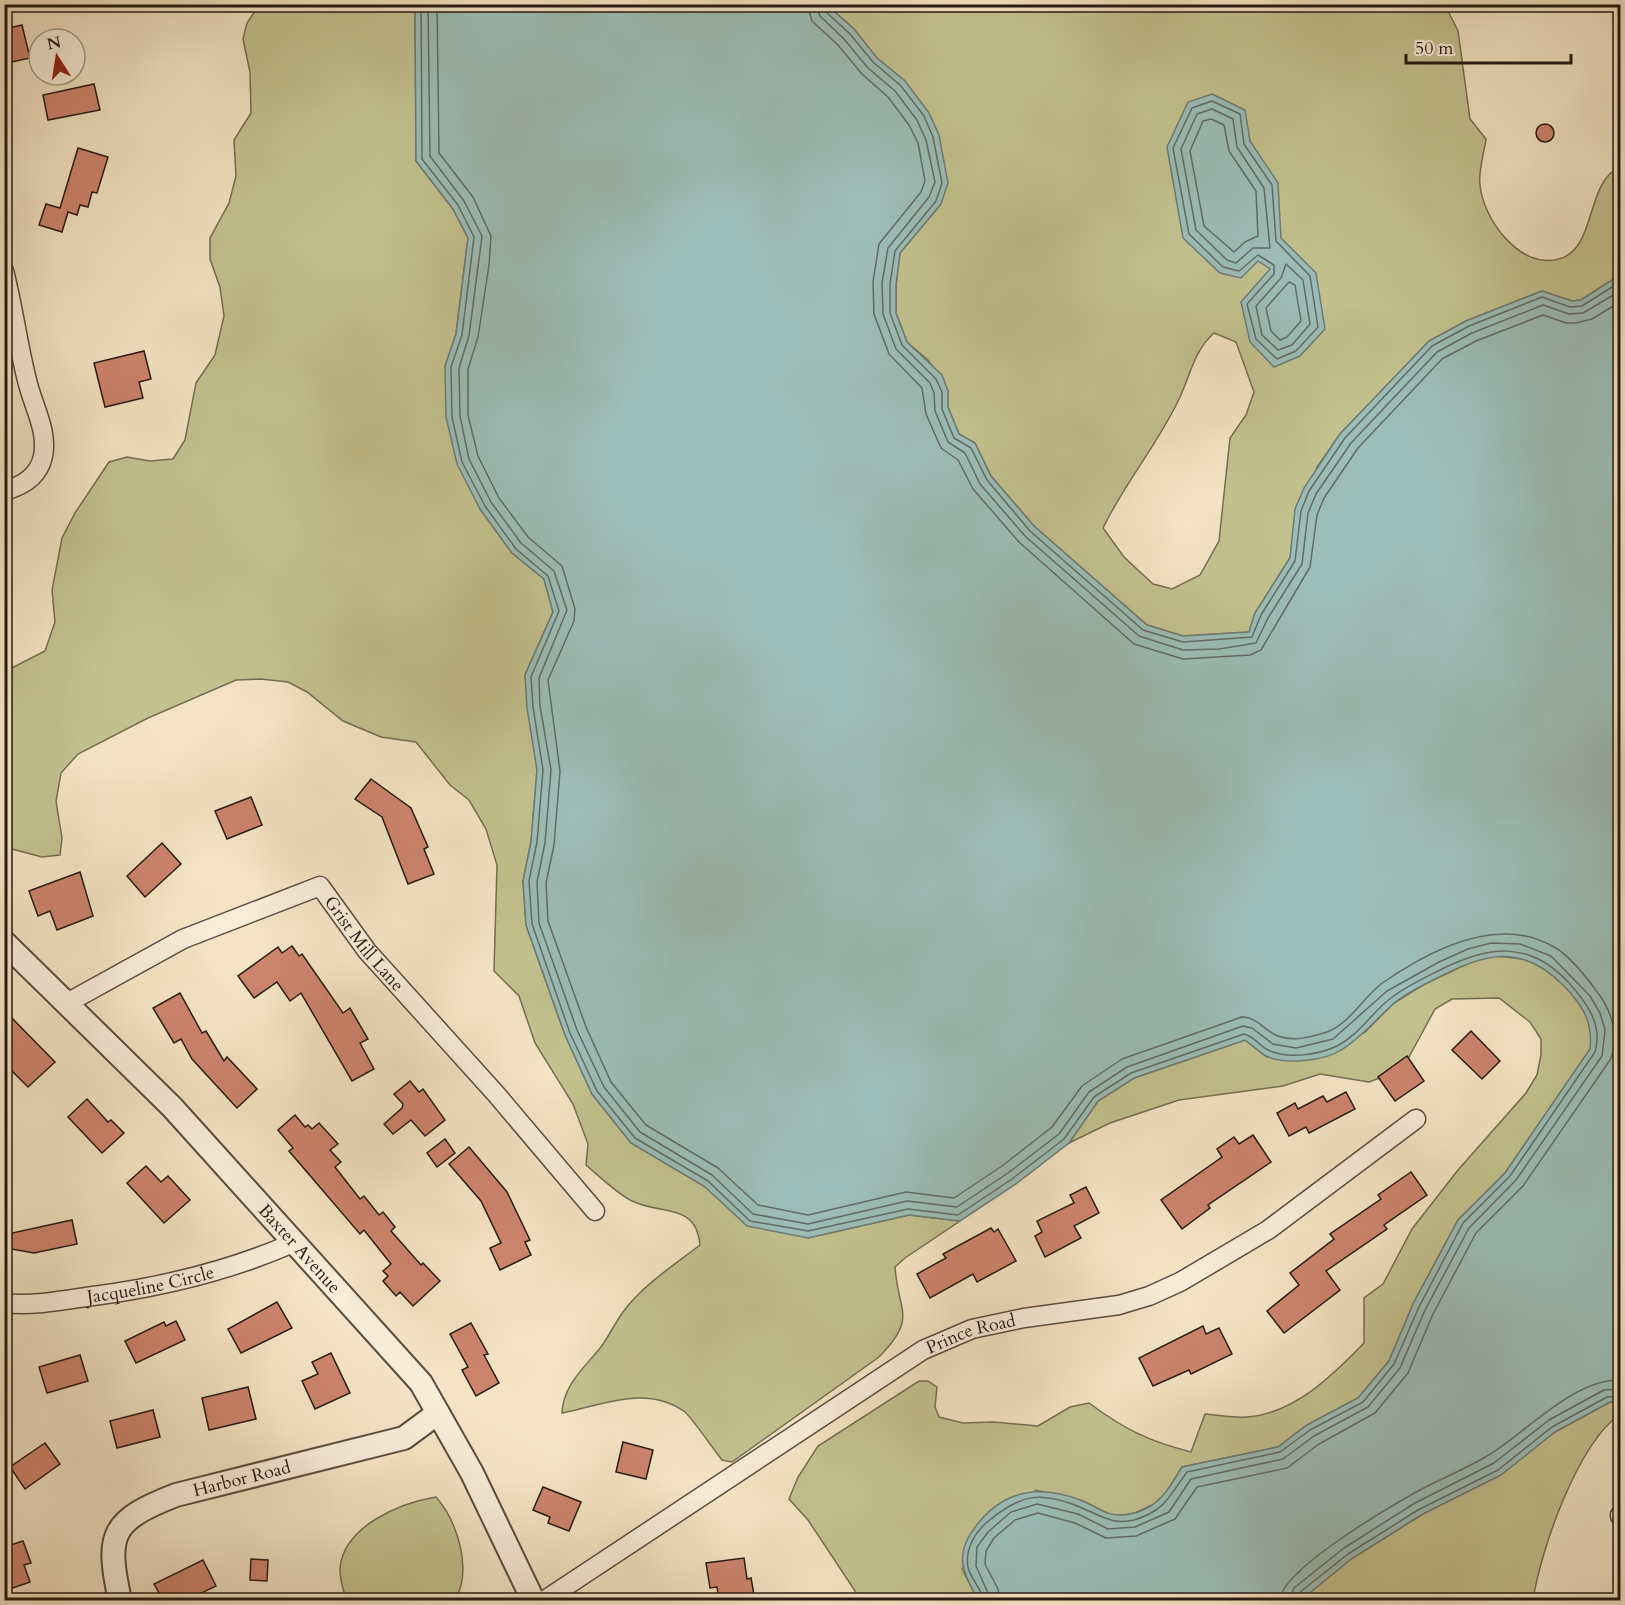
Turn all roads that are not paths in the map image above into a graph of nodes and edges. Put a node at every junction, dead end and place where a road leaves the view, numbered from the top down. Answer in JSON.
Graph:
{"nodes":[{"id":1,"x":4,"y":271,"type":"edge"},
{"id":2,"x":4,"y":491,"type":"edge"},
{"id":3,"x":4,"y":942,"type":"edge"},
{"id":4,"x":67,"y":1003,"type":"junction"},
{"id":5,"x":1416,"y":1119,"type":"dead end"},
{"id":6,"x":595,"y":1211,"type":"dead end"},
{"id":7,"x":293,"y":1243,"type":"junction"},
{"id":8,"x":4,"y":1303,"type":"edge"},
{"id":9,"x":438,"y":1413,"type":"junction"},
{"id":10,"x":120,"y":1600,"type":"edge"},
{"id":11,"x":533,"y":1600,"type":"edge"},
{"id":12,"x":545,"y":1600,"type":"edge"}],
"edges":[{"from":1,"to":2,"type":"street"},
{"from":3,"to":4,"type":"street","name":"Baxter Avenue"},
{"from":4,"to":6,"type":"street","name":"Grist Mill Lane"},
{"from":4,"to":7,"type":"street","name":"Baxter Avenue"},
{"from":5,"to":12,"type":"street","name":"Prince Road"},
{"from":7,"to":8,"type":"street","name":"Jacqueline Circle"},
{"from":7,"to":9,"type":"street","name":"Baxter Avenue"},
{"from":9,"to":10,"type":"street","name":"Harbor Road"},
{"from":9,"to":11,"type":"street","name":"Baxter Avenue"}]}
